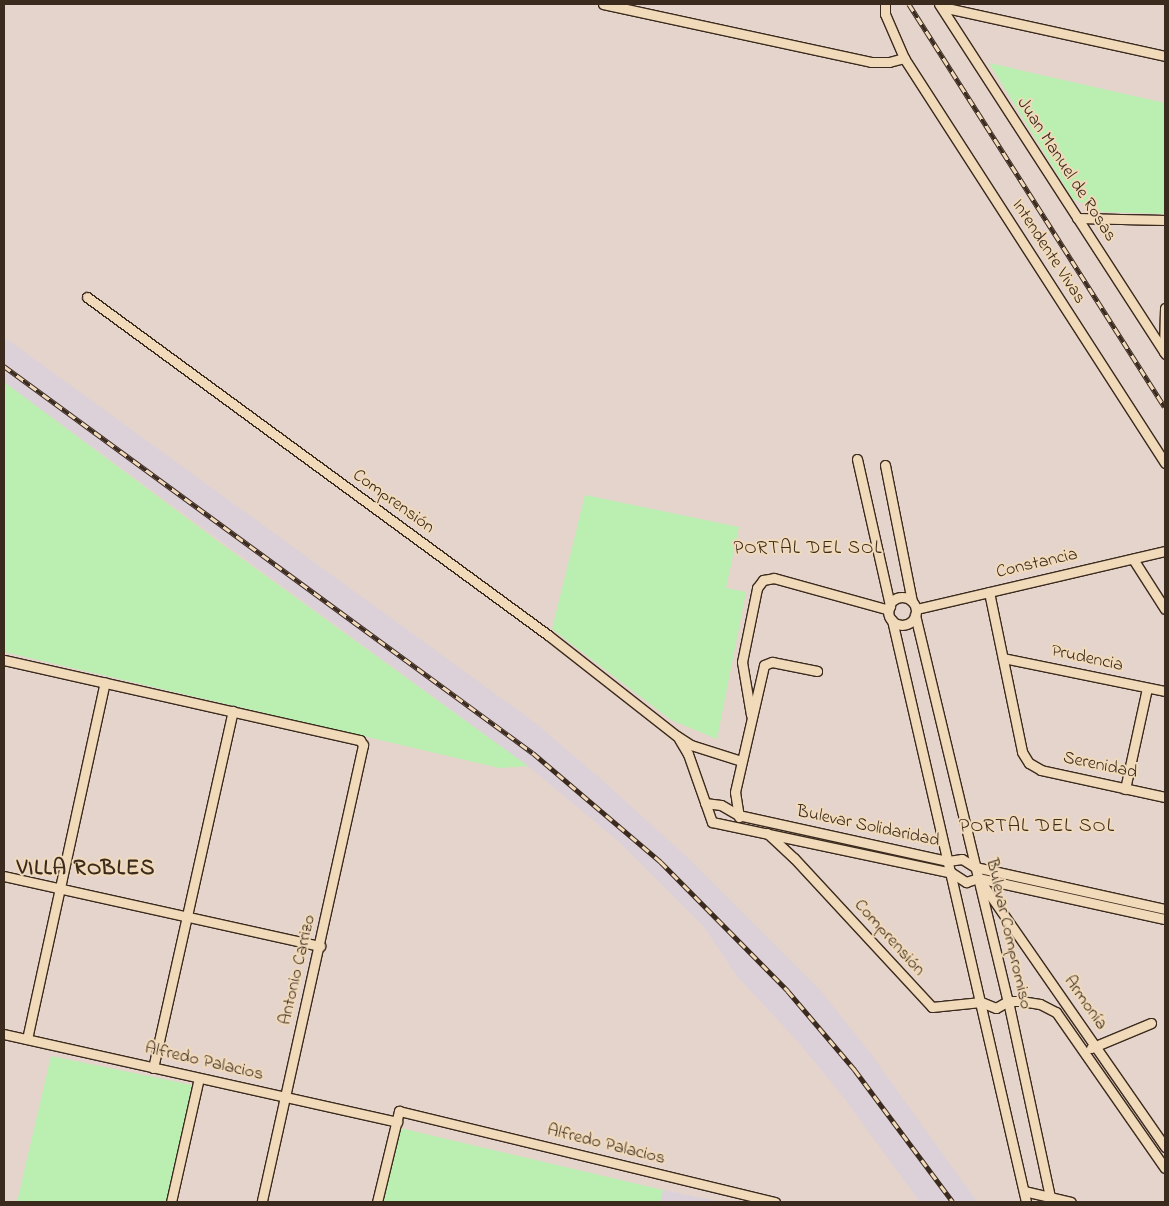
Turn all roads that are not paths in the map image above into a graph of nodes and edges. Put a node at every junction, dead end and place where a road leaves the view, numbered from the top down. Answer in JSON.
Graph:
{"nodes":[{"id":1,"x":602,"y":4,"type":"edge"},
{"id":2,"x":885,"y":4,"type":"edge"},
{"id":3,"x":941,"y":6,"type":"edge"},
{"id":4,"x":1165,"y":56,"type":"edge"},
{"id":5,"x":904,"y":58,"type":"junction"},
{"id":6,"x":1078,"y":218,"type":"junction"},
{"id":7,"x":1165,"y":220,"type":"edge"},
{"id":8,"x":87,"y":297,"type":"dead end"},
{"id":9,"x":1165,"y":308,"type":"edge"},
{"id":10,"x":1165,"y":353,"type":"edge"},
{"id":11,"x":857,"y":460,"type":"dead end"},
{"id":12,"x":1165,"y":463,"type":"edge"},
{"id":13,"x":886,"y":465,"type":"dead end"},
{"id":14,"x":1165,"y":551,"type":"edge"},
{"id":15,"x":1133,"y":559,"type":"junction"},
{"id":16,"x":989,"y":592,"type":"junction"},
{"id":17,"x":889,"y":608,"type":"junction"},
{"id":18,"x":915,"y":608,"type":"junction"},
{"id":19,"x":1165,"y":609,"type":"edge"},
{"id":20,"x":892,"y":620,"type":"junction"},
{"id":21,"x":1002,"y":658,"type":"junction"},
{"id":22,"x":4,"y":660,"type":"edge"},
{"id":23,"x":817,"y":671,"type":"dead end"},
{"id":24,"x":105,"y":682,"type":"junction"},
{"id":25,"x":1147,"y":688,"type":"junction"},
{"id":26,"x":1165,"y":691,"type":"edge"},
{"id":27,"x":233,"y":711,"type":"junction"},
{"id":28,"x":751,"y":715,"type":"junction"},
{"id":29,"x":677,"y":736,"type":"junction"},
{"id":30,"x":742,"y":761,"type":"junction"},
{"id":31,"x":1125,"y":788,"type":"junction"},
{"id":32,"x":1165,"y":798,"type":"edge"},
{"id":33,"x":705,"y":803,"type":"junction"},
{"id":34,"x":738,"y":815,"type":"junction"},
{"id":35,"x":746,"y":828,"type":"junction"},
{"id":36,"x":767,"y":833,"type":"junction"},
{"id":37,"x":948,"y":861,"type":"junction"},
{"id":38,"x":975,"y":867,"type":"junction"},
{"id":39,"x":952,"y":873,"type":"junction"},
{"id":40,"x":4,"y":876,"type":"edge"},
{"id":41,"x":978,"y":878,"type":"junction"},
{"id":42,"x":60,"y":888,"type":"junction"},
{"id":43,"x":1165,"y":908,"type":"edge"},
{"id":44,"x":187,"y":916,"type":"junction"},
{"id":45,"x":1165,"y":919,"type":"edge"},
{"id":46,"x":320,"y":946,"type":"junction"},
{"id":47,"x":1008,"y":1000,"type":"junction"},
{"id":48,"x":981,"y":1002,"type":"junction"},
{"id":49,"x":1151,"y":1023,"type":"dead end"},
{"id":50,"x":4,"y":1034,"type":"edge"},
{"id":51,"x":27,"y":1039,"type":"junction"},
{"id":52,"x":1096,"y":1046,"type":"junction"},
{"id":53,"x":1083,"y":1051,"type":"junction"},
{"id":54,"x":153,"y":1068,"type":"junction"},
{"id":55,"x":199,"y":1078,"type":"junction"},
{"id":56,"x":286,"y":1097,"type":"junction"},
{"id":57,"x":397,"y":1122,"type":"junction"},
{"id":58,"x":1165,"y":1147,"type":"edge"},
{"id":59,"x":1165,"y":1168,"type":"edge"},
{"id":60,"x":1024,"y":1191,"type":"junction"},
{"id":61,"x":1050,"y":1200,"type":"edge"},
{"id":62,"x":171,"y":1202,"type":"edge"},
{"id":63,"x":262,"y":1202,"type":"edge"},
{"id":64,"x":378,"y":1202,"type":"edge"},
{"id":65,"x":775,"y":1202,"type":"edge"},
{"id":66,"x":1026,"y":1202,"type":"edge"},
{"id":67,"x":1071,"y":1202,"type":"edge"}],
"edges":[{"from":1,"to":5,"type":"street"},
{"from":2,"to":5,"type":"street","name":"Intendente Vivas"},
{"from":3,"to":4,"type":"street"},
{"from":3,"to":6,"type":"street","name":"Juan Manuel de Rosas"},
{"from":5,"to":12,"type":"street","name":"Intendente Vivas"},
{"from":6,"to":7,"type":"street"},
{"from":6,"to":10,"type":"street","name":"Juan Manuel de Rosas"},
{"from":8,"to":29,"type":"street","name":"Comprensión"},
{"from":9,"to":10,"type":"street"},
{"from":11,"to":17,"type":"street"},
{"from":13,"to":18,"type":"street","name":"Bulevar Compromiso"},
{"from":14,"to":15,"type":"street","name":"Constancia"},
{"from":15,"to":16,"type":"street","name":"Constancia"},
{"from":15,"to":19,"type":"street"},
{"from":16,"to":18,"type":"street","name":"Constancia"},
{"from":16,"to":21,"type":"street"},
{"from":17,"to":18,"type":"street"},
{"from":17,"to":20,"type":"street"},
{"from":17,"to":28,"type":"street"},
{"from":18,"to":20,"type":"street"},
{"from":18,"to":38,"type":"street","name":"Bulevar Compromiso"},
{"from":20,"to":37,"type":"street"},
{"from":21,"to":25,"type":"street","name":"Prudencia"},
{"from":21,"to":31,"type":"street","name":"Serenidad"},
{"from":22,"to":24,"type":"street"},
{"from":23,"to":28,"type":"street"},
{"from":24,"to":27,"type":"street"},
{"from":24,"to":42,"type":"street"},
{"from":25,"to":26,"type":"street","name":"Prudencia"},
{"from":25,"to":31,"type":"street"},
{"from":27,"to":44,"type":"street"},
{"from":27,"to":46,"type":"street","name":"Antonio Carrizo"},
{"from":28,"to":30,"type":"street"},
{"from":29,"to":30,"type":"street","name":"Comprensión"},
{"from":29,"to":33,"type":"street","name":"Comprensión"},
{"from":30,"to":34,"type":"street"},
{"from":31,"to":32,"type":"street","name":"Serenidad"},
{"from":33,"to":34,"type":"street","name":"Bulevar Solidaridad"},
{"from":33,"to":35,"type":"street","name":"Comprensión"},
{"from":34,"to":35,"type":"street"},
{"from":34,"to":37,"type":"street","name":"Bulevar Solidaridad"},
{"from":35,"to":36,"type":"street","name":"Bulevar Solidaridad"},
{"from":36,"to":39,"type":"street","name":"Bulevar Solidaridad"},
{"from":36,"to":48,"type":"street","name":"Comprensión"},
{"from":37,"to":38,"type":"street","name":"Bulevar Solidaridad"},
{"from":37,"to":39,"type":"street"},
{"from":38,"to":41,"type":"street","name":"Bulevar Compromiso"},
{"from":38,"to":43,"type":"street","name":"Bulevar Solidaridad"},
{"from":39,"to":41,"type":"street","name":"Bulevar Solidaridad"},
{"from":39,"to":48,"type":"street"},
{"from":40,"to":42,"type":"street"},
{"from":41,"to":45,"type":"street","name":"Bulevar Solidaridad"},
{"from":41,"to":47,"type":"street","name":"Bulevar Compromiso"},
{"from":41,"to":52,"type":"street","name":"Armonía"},
{"from":42,"to":44,"type":"street"},
{"from":42,"to":51,"type":"street"},
{"from":44,"to":46,"type":"street"},
{"from":44,"to":54,"type":"street"},
{"from":46,"to":56,"type":"street","name":"Antonio Carrizo"},
{"from":47,"to":48,"type":"street","name":"Comprensión"},
{"from":47,"to":53,"type":"street","name":"Armonía"},
{"from":47,"to":61,"type":"street","name":"Bulevar Compromiso"},
{"from":48,"to":60,"type":"street"},
{"from":49,"to":52,"type":"street"},
{"from":50,"to":51,"type":"street","name":"Alfredo Palacios"},
{"from":51,"to":54,"type":"street","name":"Alfredo Palacios"},
{"from":52,"to":53,"type":"street"},
{"from":52,"to":58,"type":"street","name":"Armonía"},
{"from":53,"to":59,"type":"street","name":"Armonía"},
{"from":54,"to":55,"type":"street","name":"Alfredo Palacios"},
{"from":55,"to":56,"type":"street","name":"Alfredo Palacios"},
{"from":55,"to":62,"type":"street"},
{"from":56,"to":57,"type":"street","name":"Alfredo Palacios"},
{"from":56,"to":63,"type":"street","name":"Antonio Carrizo"},
{"from":57,"to":64,"type":"street"},
{"from":57,"to":65,"type":"street","name":"Alfredo Palacios"},
{"from":60,"to":61,"type":"street"},
{"from":60,"to":66,"type":"street"},
{"from":61,"to":67,"type":"street"}]}
